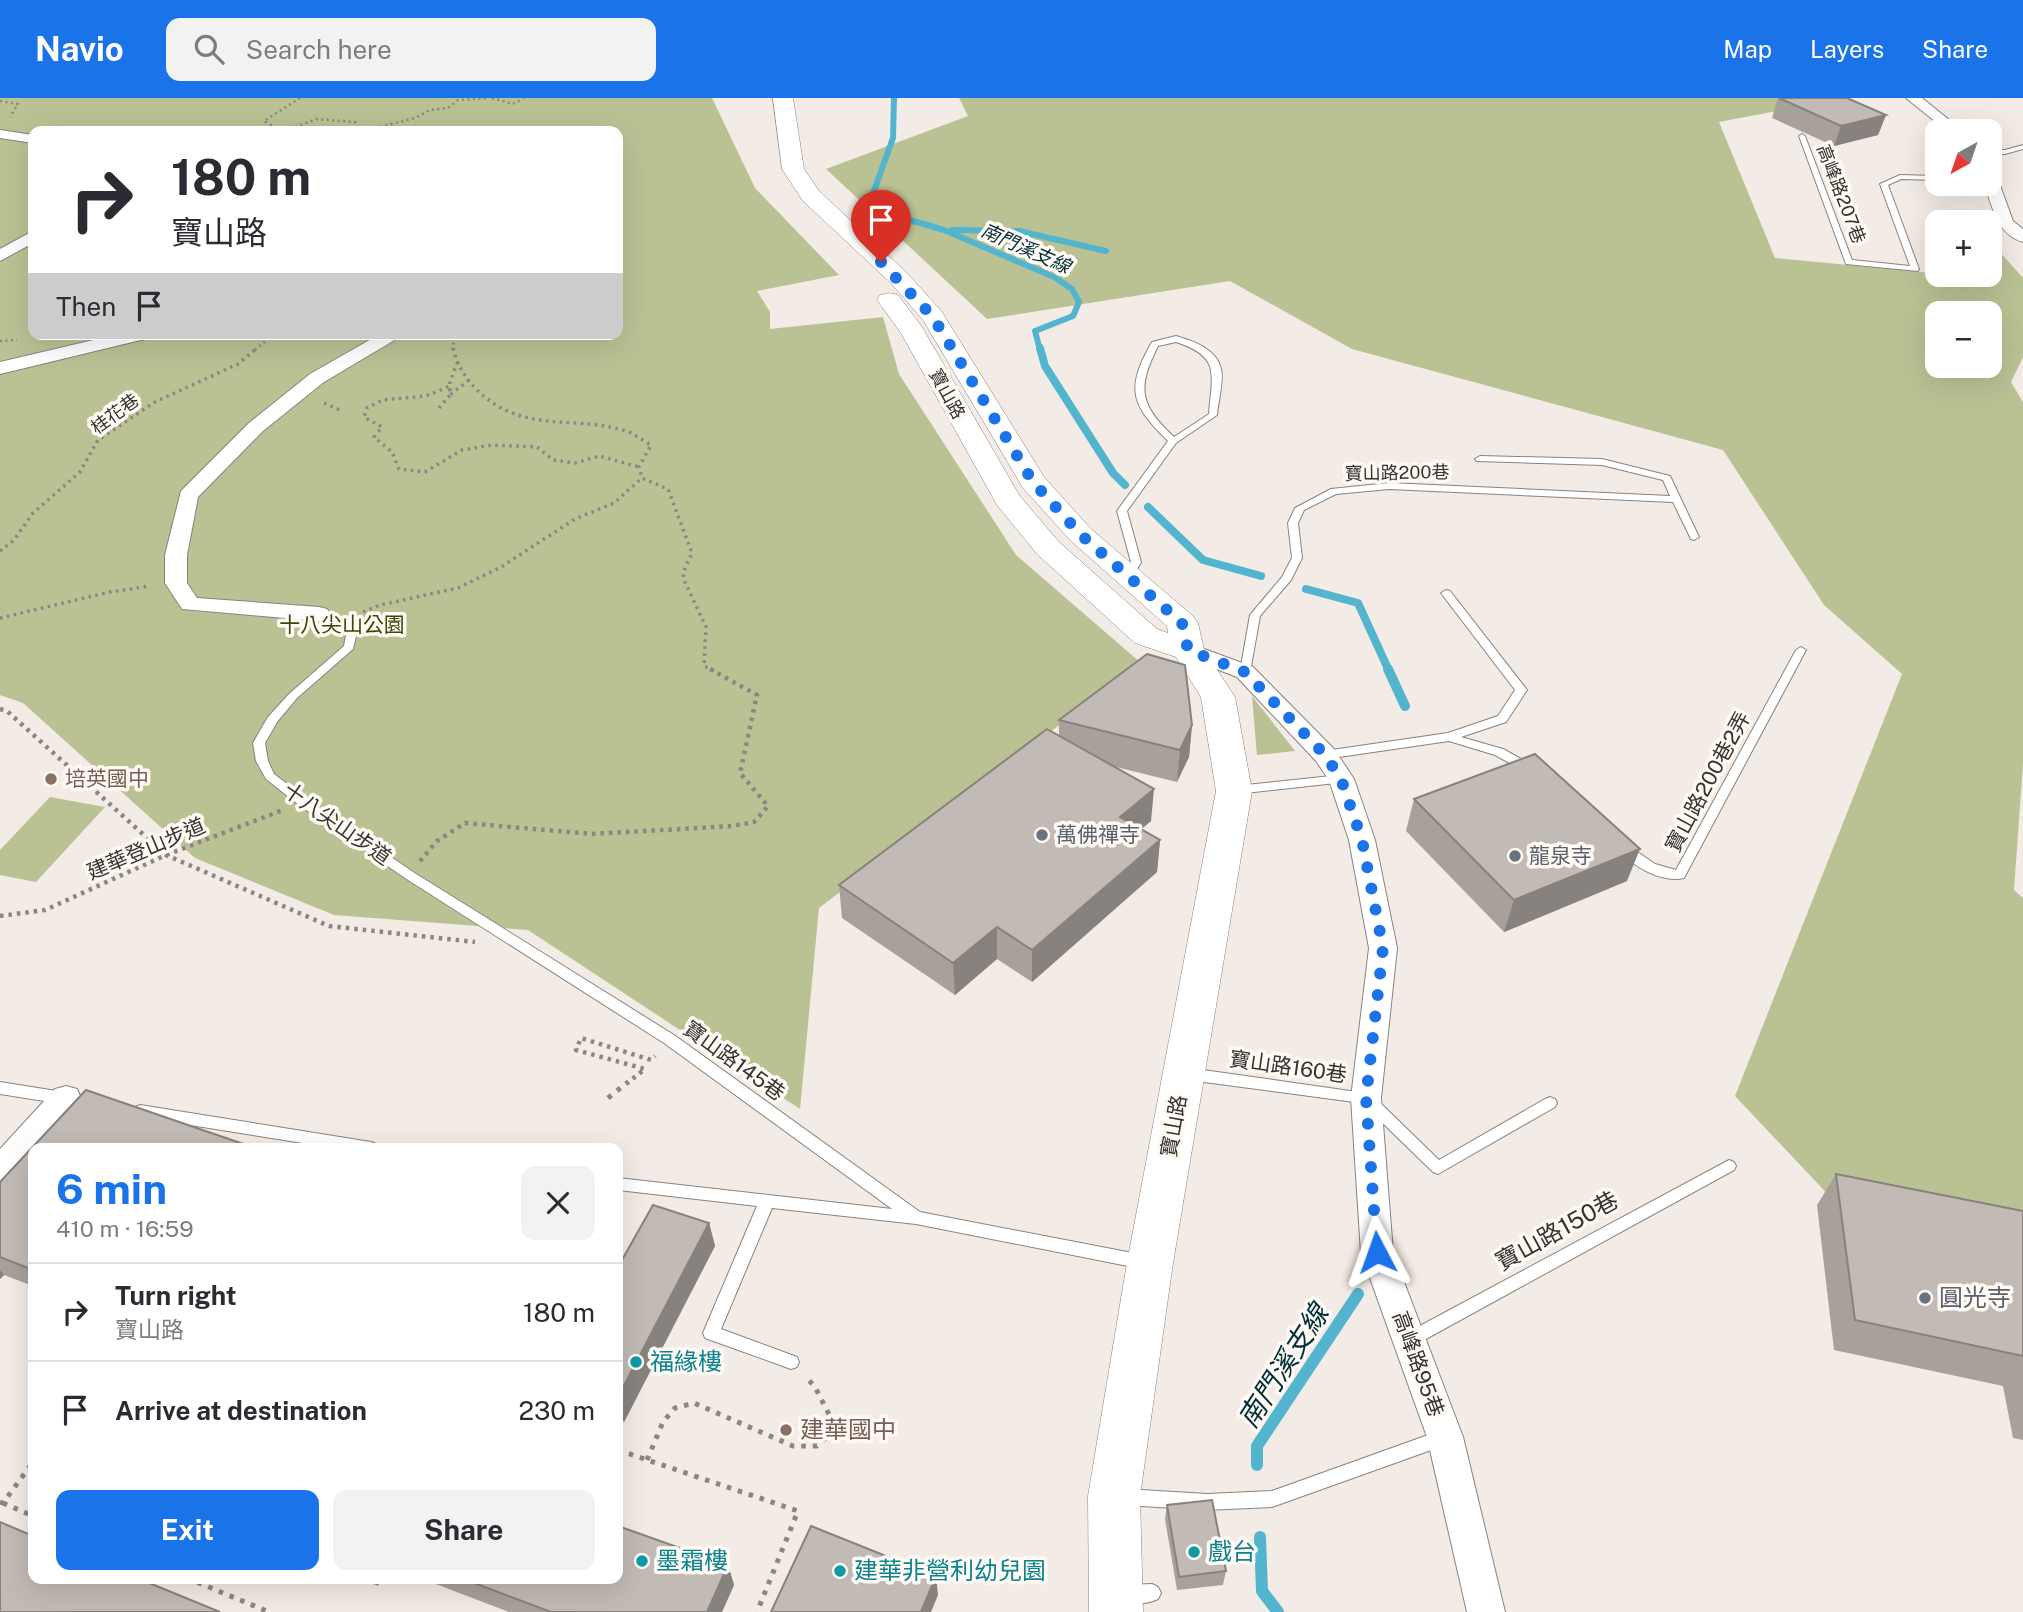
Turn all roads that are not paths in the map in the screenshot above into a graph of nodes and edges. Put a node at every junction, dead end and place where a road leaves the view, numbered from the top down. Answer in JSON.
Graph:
{"nodes":[{"id":1,"x":761,"y":98,"type":"edge"},
{"id":2,"x":783,"y":98,"type":"edge"},
{"id":3,"x":1913,"y":98,"type":"edge"},
{"id":4,"x":1936,"y":119,"type":"edge"},
{"id":5,"x":0,"y":134,"type":"edge"},
{"id":6,"x":1802,"y":136,"type":"dead end"},
{"id":7,"x":28,"y":138,"type":"edge"},
{"id":8,"x":2023,"y":147,"type":"edge"},
{"id":9,"x":2002,"y":152,"type":"edge"},
{"id":10,"x":1925,"y":178,"type":"edge"},
{"id":11,"x":1996,"y":196,"type":"edge"},
{"id":12,"x":2023,"y":237,"type":"edge"},
{"id":13,"x":28,"y":239,"type":"edge"},
{"id":14,"x":0,"y":256,"type":"edge"},
{"id":15,"x":118,"y":340,"type":"edge"},
{"id":16,"x":385,"y":340,"type":"edge"},
{"id":17,"x":0,"y":368,"type":"edge"},
{"id":18,"x":1173,"y":441,"type":"junction"},
{"id":19,"x":1480,"y":459,"type":"dead end"},
{"id":20,"x":1678,"y":499,"type":"junction"},
{"id":21,"x":1694,"y":537,"type":"dead end"},
{"id":22,"x":1128,"y":576,"type":"junction"},
{"id":23,"x":1446,"y":593,"type":"dead end"},
{"id":24,"x":319,"y":614,"type":"joint"},
{"id":25,"x":1188,"y":650,"type":"junction"},
{"id":26,"x":1801,"y":650,"type":"dead end"},
{"id":27,"x":1245,"y":672,"type":"junction"},
{"id":28,"x":1449,"y":737,"type":"junction"},
{"id":29,"x":1333,"y":767,"type":"junction"},
{"id":30,"x":1544,"y":776,"type":"edge"},
{"id":31,"x":1234,"y":790,"type":"junction"},
{"id":32,"x":1612,"y":836,"type":"edge"},
{"id":33,"x":522,"y":948,"type":"joint"},
{"id":34,"x":1184,"y":1074,"type":"junction"},
{"id":35,"x":0,"y":1088,"type":"edge"},
{"id":36,"x":1366,"y":1098,"type":"junction"},
{"id":37,"x":73,"y":1099,"type":"joint"},
{"id":38,"x":1550,"y":1103,"type":"dead end"},
{"id":39,"x":119,"y":1107,"type":"edge"},
{"id":40,"x":340,"y":1143,"type":"edge"},
{"id":41,"x":1729,"y":1166,"type":"dead end"},
{"id":42,"x":0,"y":1170,"type":"edge"},
{"id":43,"x":623,"y":1185,"type":"edge"},
{"id":44,"x":767,"y":1202,"type":"junction"},
{"id":45,"x":916,"y":1218,"type":"junction"},
{"id":46,"x":1150,"y":1263,"type":"junction"},
{"id":47,"x":1409,"y":1340,"type":"junction"},
{"id":48,"x":790,"y":1362,"type":"road end"},
{"id":49,"x":1445,"y":1437,"type":"junction"},
{"id":50,"x":1114,"y":1496,"type":"junction"},
{"id":51,"x":1128,"y":1600,"type":"edge"},
{"id":52,"x":1486,"y":1612,"type":"edge"}],
"edges":[{"from":1,"to":25,"type":"street","name":"寶山路"},
{"from":2,"to":22,"type":"street","name":"寶山路"},
{"from":3,"to":4,"type":"street"},
{"from":5,"to":7,"type":"street"},
{"from":6,"to":10,"type":"lane","name":"高峰路207巷"},
{"from":8,"to":9,"type":"lane"},
{"from":11,"to":12,"type":"street"},
{"from":13,"to":14,"type":"street"},
{"from":15,"to":17,"type":"street"},
{"from":16,"to":24,"type":"street"},
{"from":18,"to":18,"type":"lane"},
{"from":18,"to":22,"type":"lane"},
{"from":19,"to":20,"type":"lane","name":"寶山路200巷"},
{"from":20,"to":21,"type":"lane","name":"寶山路200巷"},
{"from":20,"to":27,"type":"lane","name":"寶山路200巷"},
{"from":22,"to":25,"type":"street","name":"寶山路"},
{"from":23,"to":28,"type":"lane"},
{"from":24,"to":33,"type":"lane","name":"十八尖山步道"},
{"from":25,"to":27,"type":"street","name":"高峰路95巷"},
{"from":25,"to":31,"type":"street","name":"寶山路"},
{"from":26,"to":32,"type":"lane","name":"寶山路200巷2弄"},
{"from":27,"to":29,"type":"street","name":"高峰路95巷"},
{"from":28,"to":29,"type":"lane"},
{"from":28,"to":30,"type":"lane"},
{"from":29,"to":31,"type":"lane"},
{"from":29,"to":36,"type":"street","name":"高峰路95巷"},
{"from":31,"to":34,"type":"street","name":"寶山路"},
{"from":33,"to":45,"type":"lane","name":"寶山路145巷"},
{"from":34,"to":36,"type":"lane","name":"寶山路160巷"},
{"from":34,"to":46,"type":"street","name":"寶山路"},
{"from":35,"to":37,"type":"lane"},
{"from":36,"to":38,"type":"lane","name":"寶山路160巷"},
{"from":36,"to":47,"type":"street","name":"高峰路95巷"},
{"from":37,"to":42,"type":"street"},
{"from":39,"to":40,"type":"lane"},
{"from":41,"to":47,"type":"lane","name":"寶山路150巷"},
{"from":43,"to":44,"type":"lane","name":"寶山路145巷"},
{"from":44,"to":45,"type":"lane","name":"寶山路145巷"},
{"from":44,"to":48,"type":"lane"},
{"from":45,"to":46,"type":"lane","name":"寶山路145巷"},
{"from":46,"to":50,"type":"street","name":"寶山路"},
{"from":47,"to":49,"type":"street","name":"高峰路95巷"},
{"from":49,"to":50,"type":"lane"},
{"from":49,"to":52,"type":"street","name":"高峰路95巷"},
{"from":50,"to":51,"type":"street","name":"寶山路"}]}
